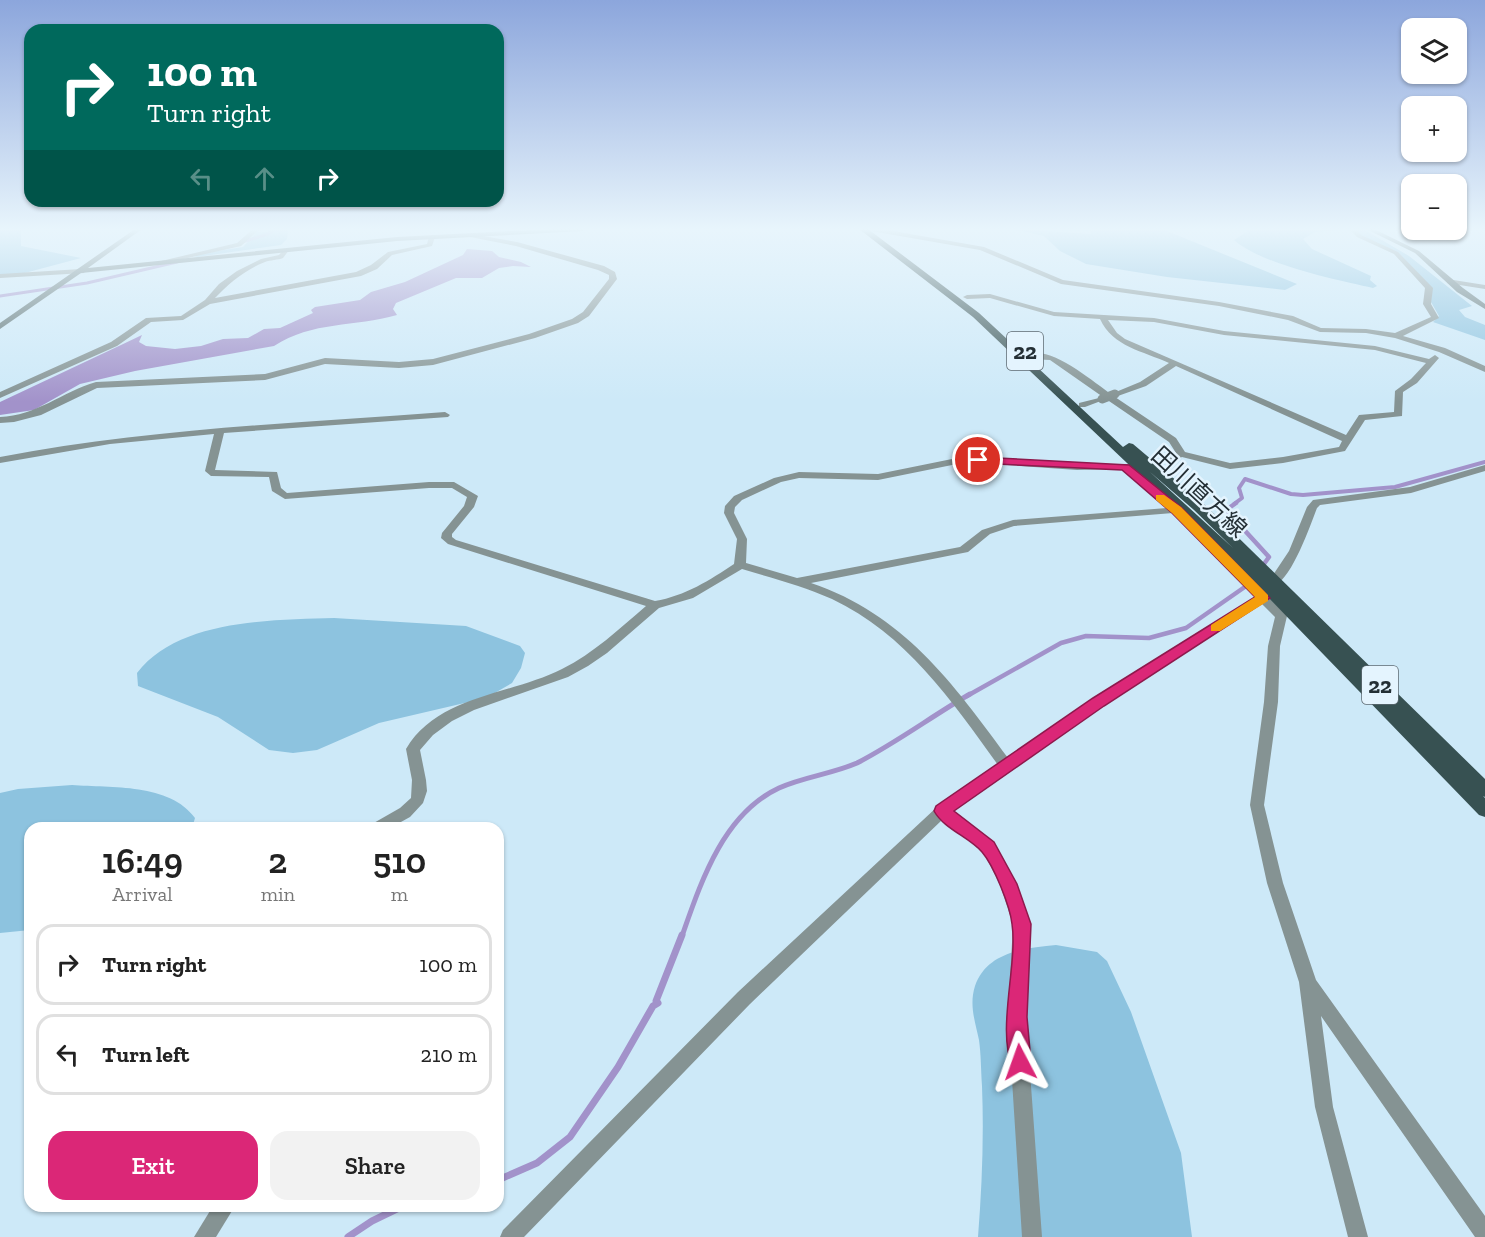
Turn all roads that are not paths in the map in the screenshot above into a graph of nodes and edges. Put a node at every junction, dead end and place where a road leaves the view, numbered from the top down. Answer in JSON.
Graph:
{"nodes":[{"id":1,"x":58,"y":287,"type":"edge"},
{"id":2,"x":221,"y":287,"type":"edge"},
{"id":3,"x":290,"y":287,"type":"edge"},
{"id":4,"x":607,"y":287,"type":"edge"},
{"id":5,"x":943,"y":287,"type":"edge"},
{"id":6,"x":953,"y":287,"type":"edge"},
{"id":7,"x":1109,"y":287,"type":"edge"},
{"id":8,"x":1427,"y":287,"type":"edge"},
{"id":9,"x":1458,"y":287,"type":"edge"},
{"id":10,"x":967,"y":297,"type":"junction"},
{"id":11,"x":208,"y":302,"type":"junction"},
{"id":12,"x":1485,"y":307,"type":"edge"},
{"id":13,"x":1103,"y":317,"type":"junction"},
{"id":14,"x":0,"y":327,"type":"edge"},
{"id":15,"x":1396,"y":336,"type":"junction"},
{"id":16,"x":1442,"y":351,"type":"junction"},
{"id":17,"x":1030,"y":356,"type":"junction"},
{"id":18,"x":1431,"y":362,"type":"junction"},
{"id":19,"x":1174,"y":364,"type":"junction"},
{"id":20,"x":1485,"y":369,"type":"edge"},
{"id":21,"x":0,"y":395,"type":"edge"},
{"id":22,"x":1082,"y":405,"type":"junction"},
{"id":23,"x":445,"y":415,"type":"dead end"},
{"id":24,"x":0,"y":420,"type":"edge"},
{"id":25,"x":220,"y":430,"type":"junction"},
{"id":26,"x":1346,"y":439,"type":"junction"},
{"id":27,"x":1181,"y":454,"type":"junction"},
{"id":28,"x":0,"y":460,"type":"edge"},
{"id":29,"x":1167,"y":461,"type":"dead end"},
{"id":30,"x":1485,"y":468,"type":"edge"},
{"id":31,"x":1176,"y":510,"type":"junction"},
{"id":32,"x":740,"y":565,"type":"junction"},
{"id":33,"x":1275,"y":581,"type":"junction"},
{"id":34,"x":795,"y":582,"type":"junction"},
{"id":35,"x":1263,"y":598,"type":"junction"},
{"id":36,"x":655,"y":605,"type":"junction"},
{"id":37,"x":1007,"y":767,"type":"junction"},
{"id":38,"x":1485,"y":790,"type":"edge"},
{"id":39,"x":1485,"y":810,"type":"edge"},
{"id":40,"x":942,"y":811,"type":"junction"},
{"id":41,"x":389,"y":822,"type":"edge"},
{"id":42,"x":1308,"y":982,"type":"junction"},
{"id":43,"x":221,"y":1212,"type":"edge"},
{"id":44,"x":1485,"y":1233,"type":"edge"},
{"id":45,"x":204,"y":1237,"type":"edge"},
{"id":46,"x":510,"y":1237,"type":"edge"},
{"id":47,"x":1032,"y":1237,"type":"edge"},
{"id":48,"x":1358,"y":1237,"type":"edge"}],
"edges":[{"from":1,"to":14,"type":"street"},
{"from":2,"to":11,"type":"street"},
{"from":3,"to":11,"type":"street"},
{"from":4,"to":24,"type":"street"},
{"from":5,"to":39,"type":"main road","name":"田川直方線","number":"22"},
{"from":6,"to":10,"type":"main road","name":"田川直方線","number":"22"},
{"from":7,"to":15,"type":"street"},
{"from":8,"to":15,"type":"street"},
{"from":9,"to":12,"type":"street"},
{"from":10,"to":13,"type":"street"},
{"from":10,"to":17,"type":"main road","name":"田川直方線","number":"22"},
{"from":11,"to":21,"type":"street"},
{"from":13,"to":18,"type":"street"},
{"from":13,"to":19,"type":"street"},
{"from":15,"to":16,"type":"street"},
{"from":16,"to":18,"type":"street"},
{"from":16,"to":20,"type":"street"},
{"from":17,"to":22,"type":"main road","name":"田川直方線","number":"22"},
{"from":17,"to":27,"type":"street"},
{"from":18,"to":26,"type":"street"},
{"from":19,"to":22,"type":"street","bridge":true},
{"from":19,"to":26,"type":"street"},
{"from":22,"to":33,"type":"main road","name":"田川直方線","number":"22"},
{"from":23,"to":25,"type":"street"},
{"from":25,"to":28,"type":"street"},
{"from":25,"to":36,"type":"street"},
{"from":26,"to":27,"type":"street"},
{"from":27,"to":29,"type":"street"},
{"from":30,"to":33,"type":"street"},
{"from":31,"to":32,"type":"street"},
{"from":31,"to":34,"type":"street"},
{"from":31,"to":35,"type":"street"},
{"from":32,"to":34,"type":"street"},
{"from":32,"to":36,"type":"street"},
{"from":33,"to":38,"type":"main road","name":"田川直方線","number":"22"},
{"from":34,"to":37,"type":"street"},
{"from":35,"to":37,"type":"street"},
{"from":35,"to":42,"type":"street"},
{"from":36,"to":41,"type":"street"},
{"from":37,"to":40,"type":"street"},
{"from":40,"to":46,"type":"street"},
{"from":40,"to":47,"type":"street"},
{"from":42,"to":44,"type":"street"},
{"from":42,"to":48,"type":"street"},
{"from":43,"to":45,"type":"street"}]}
